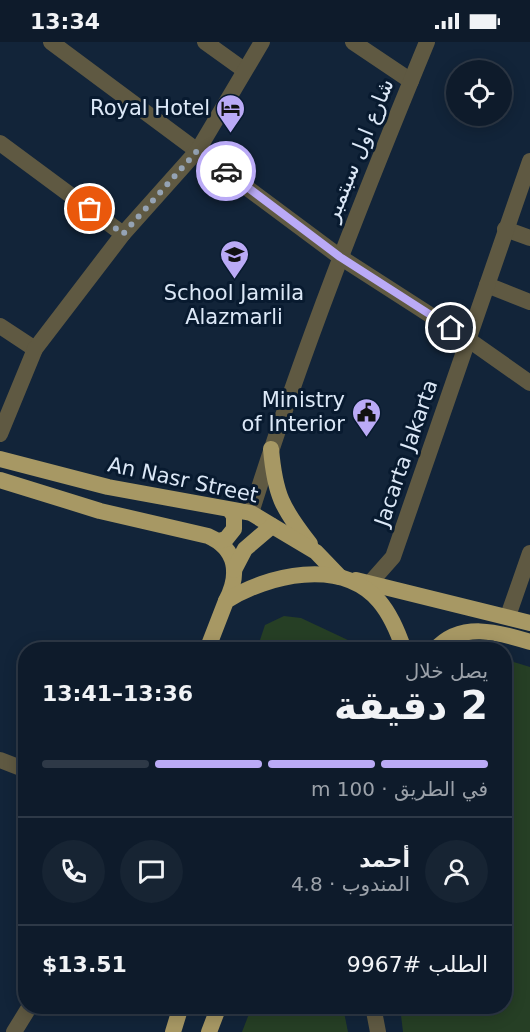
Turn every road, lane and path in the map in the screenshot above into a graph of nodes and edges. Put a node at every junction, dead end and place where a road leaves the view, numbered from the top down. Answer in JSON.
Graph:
{"nodes":[{"id":1,"x":51,"y":42,"type":"edge"},
{"id":2,"x":206,"y":42,"type":"edge"},
{"id":3,"x":262,"y":42,"type":"edge"},
{"id":4,"x":353,"y":42,"type":"edge"},
{"id":5,"x":427,"y":42,"type":"edge"},
{"id":6,"x":244,"y":70,"type":"junction"},
{"id":7,"x":411,"y":81,"type":"junction"},
{"id":8,"x":0,"y":143,"type":"edge"},
{"id":9,"x":198,"y":150,"type":"junction"},
{"id":10,"x":529,"y":165,"type":"edge"},
{"id":11,"x":505,"y":229,"type":"junction"},
{"id":12,"x":123,"y":234,"type":"junction"},
{"id":13,"x":530,"y":238,"type":"edge"},
{"id":14,"x":340,"y":257,"type":"junction"},
{"id":15,"x":487,"y":285,"type":"junction"},
{"id":16,"x":530,"y":302,"type":"edge"},
{"id":17,"x":0,"y":326,"type":"edge"},
{"id":18,"x":469,"y":340,"type":"junction"},
{"id":19,"x":35,"y":349,"type":"junction"},
{"id":20,"x":530,"y":383,"type":"edge"},
{"id":21,"x":0,"y":434,"type":"edge"},
{"id":22,"x":271,"y":449,"type":"junction"},
{"id":23,"x":0,"y":459,"type":"edge"},
{"id":24,"x":0,"y":480,"type":"edge"},
{"id":25,"x":230,"y":510,"type":"junction"},
{"id":26,"x":250,"y":513,"type":"junction"},
{"id":27,"x":272,"y":526,"type":"junction"},
{"id":28,"x":219,"y":541,"type":"junction"},
{"id":29,"x":316,"y":552,"type":"junction"},
{"id":30,"x":530,"y":553,"type":"edge"},
{"id":31,"x":234,"y":570,"type":"junction"},
{"id":32,"x":340,"y":577,"type":"junction"},
{"id":33,"x":370,"y":583,"type":"junction"},
{"id":34,"x":226,"y":601,"type":"junction"},
{"id":35,"x":508,"y":616,"type":"junction"},
{"id":36,"x":530,"y":623,"type":"edge"},
{"id":37,"x":210,"y":642,"type":"edge"},
{"id":38,"x":401,"y":642,"type":"edge"},
{"id":39,"x":445,"y":642,"type":"edge"},
{"id":40,"x":530,"y":642,"type":"edge"},
{"id":41,"x":0,"y":760,"type":"edge"},
{"id":42,"x":18,"y":767,"type":"edge"},
{"id":43,"x":25,"y":1014,"type":"edge"},
{"id":44,"x":178,"y":1014,"type":"edge"},
{"id":45,"x":216,"y":1014,"type":"edge"},
{"id":46,"x":375,"y":1014,"type":"edge"},
{"id":47,"x":14,"y":1032,"type":"edge"},
{"id":48,"x":172,"y":1032,"type":"edge"},
{"id":49,"x":209,"y":1032,"type":"edge"},
{"id":50,"x":378,"y":1032,"type":"edge"}],
"edges":[{"from":1,"to":9,"type":"street"},
{"from":2,"to":6,"type":"street"},
{"from":3,"to":6,"type":"street"},
{"from":4,"to":7,"type":"street"},
{"from":5,"to":7,"type":"street","name":"شارع اول سبتمبر"},
{"from":6,"to":9,"type":"street"},
{"from":7,"to":14,"type":"street","name":"شارع اول سبتمبر"},
{"from":8,"to":12,"type":"street"},
{"from":9,"to":12,"type":"street"},
{"from":9,"to":14,"type":"street"},
{"from":10,"to":11,"type":"street","name":"Jacarta Jakarta"},
{"from":11,"to":13,"type":"street"},
{"from":11,"to":15,"type":"street","name":"Jacarta Jakarta"},
{"from":12,"to":19,"type":"street"},
{"from":14,"to":18,"type":"street"},
{"from":14,"to":22,"type":"street","name":"شارع اول سبتمبر"},
{"from":15,"to":16,"type":"street"},
{"from":15,"to":18,"type":"street","name":"Jacarta Jakarta"},
{"from":17,"to":19,"type":"street"},
{"from":18,"to":20,"type":"street"},
{"from":18,"to":33,"type":"street","name":"Jacarta Jakarta"},
{"from":19,"to":21,"type":"street"},
{"from":22,"to":26,"type":"street","name":"شارع اول سبتمبر"},
{"from":22,"to":29,"type":"highway"},
{"from":23,"to":25,"type":"highway","name":"An Nasr Street"},
{"from":24,"to":28,"type":"highway"},
{"from":25,"to":26,"type":"highway","name":"An Nasr Street"},
{"from":25,"to":28,"type":"highway"},
{"from":26,"to":27,"type":"highway","name":"An Nasr Street"},
{"from":27,"to":29,"type":"highway","name":"An Nasr Street"},
{"from":27,"to":31,"type":"highway"},
{"from":28,"to":31,"type":"highway"},
{"from":29,"to":32,"type":"highway","name":"An Nasr Street"},
{"from":30,"to":35,"type":"street"},
{"from":31,"to":34,"type":"highway"},
{"from":32,"to":33,"type":"highway"},
{"from":32,"to":34,"type":"highway"},
{"from":32,"to":38,"type":"highway"},
{"from":33,"to":35,"type":"highway"},
{"from":34,"to":37,"type":"highway"},
{"from":35,"to":36,"type":"highway"},
{"from":39,"to":40,"type":"highway"},
{"from":41,"to":42,"type":"street"},
{"from":43,"to":47,"type":"street"},
{"from":44,"to":48,"type":"highway"},
{"from":45,"to":49,"type":"highway"},
{"from":46,"to":50,"type":"street"}]}
